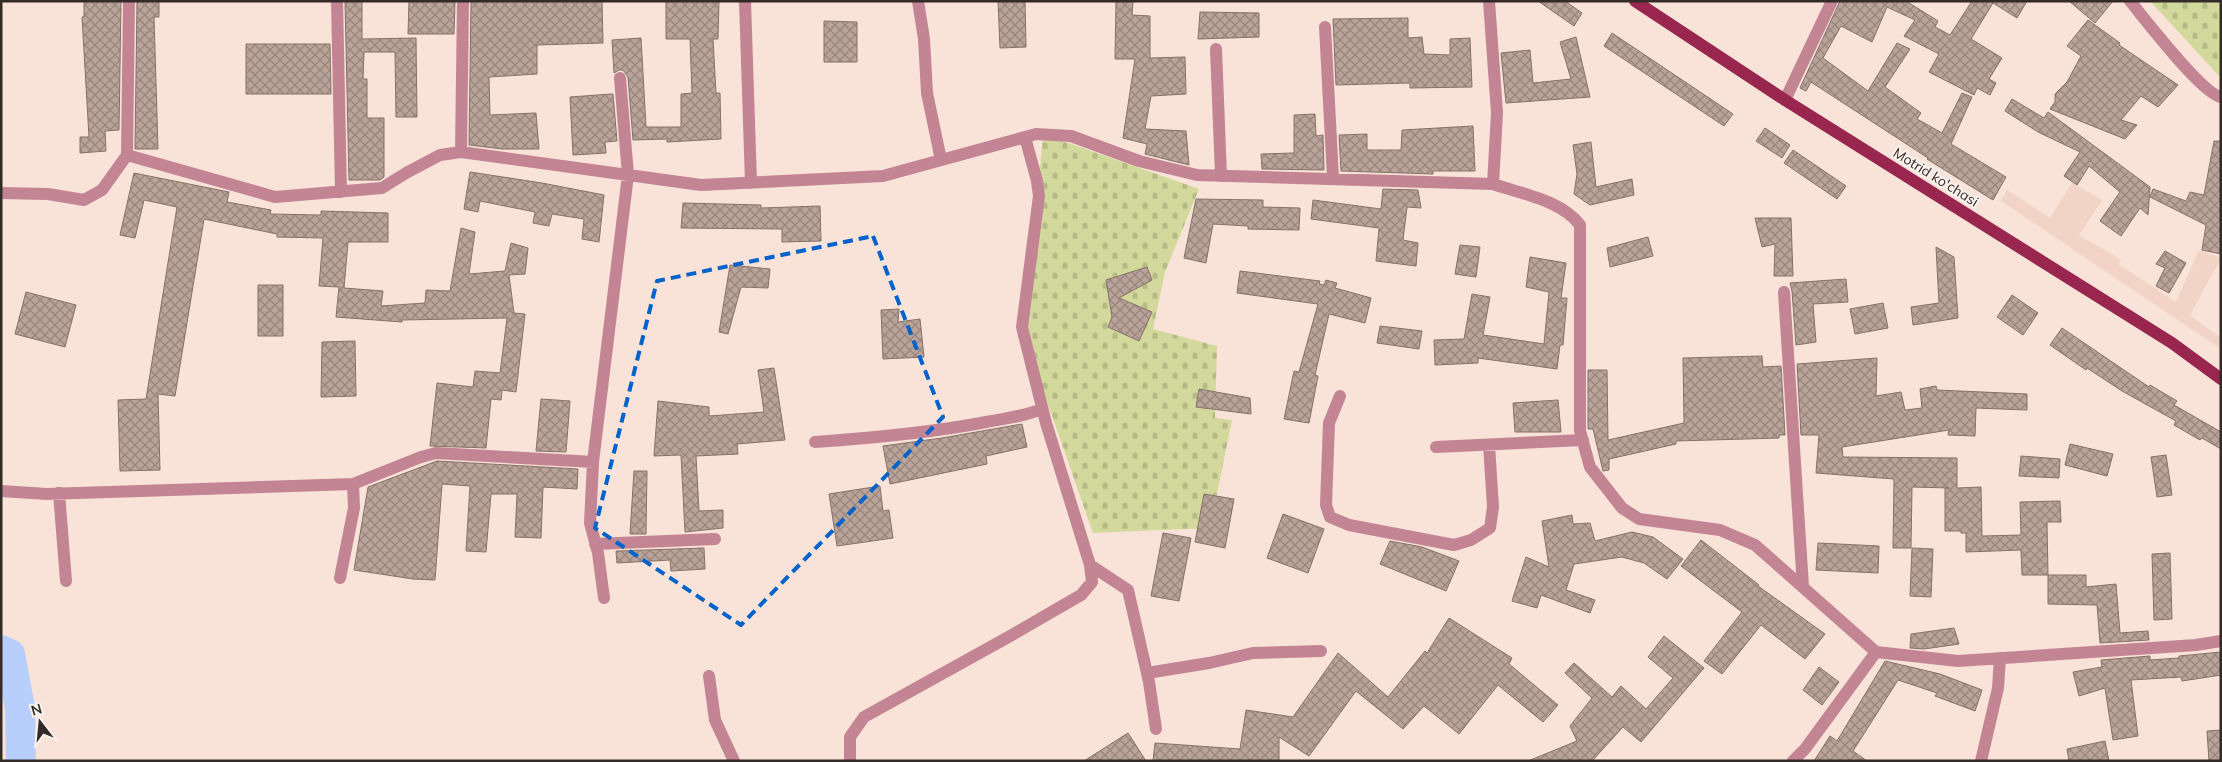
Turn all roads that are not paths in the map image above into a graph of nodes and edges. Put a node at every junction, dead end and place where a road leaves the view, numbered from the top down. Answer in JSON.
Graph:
{"nodes":[{"id":1,"x":129,"y":1,"type":"edge"},
{"id":2,"x":336,"y":1,"type":"edge"},
{"id":3,"x":463,"y":1,"type":"edge"},
{"id":4,"x":744,"y":1,"type":"edge"},
{"id":5,"x":918,"y":1,"type":"edge"},
{"id":6,"x":1489,"y":1,"type":"edge"},
{"id":7,"x":1635,"y":1,"type":"edge"},
{"id":8,"x":1832,"y":1,"type":"edge"},
{"id":9,"x":2130,"y":1,"type":"edge"},
{"id":10,"x":1325,"y":26,"type":"dead end"},
{"id":11,"x":1216,"y":49,"type":"dead end"},
{"id":12,"x":620,"y":78,"type":"dead end"},
{"id":13,"x":2221,"y":97,"type":"edge"},
{"id":14,"x":1784,"y":100,"type":"junction"},
{"id":15,"x":1025,"y":137,"type":"junction"},
{"id":16,"x":461,"y":152,"type":"junction"},
{"id":17,"x":127,"y":155,"type":"junction"},
{"id":18,"x":941,"y":160,"type":"junction"},
{"id":19,"x":628,"y":175,"type":"junction"},
{"id":20,"x":1221,"y":176,"type":"junction"},
{"id":21,"x":1333,"y":178,"type":"junction"},
{"id":22,"x":751,"y":183,"type":"junction"},
{"id":23,"x":1493,"y":184,"type":"junction"},
{"id":24,"x":341,"y":192,"type":"junction"},
{"id":25,"x":1,"y":193,"type":"edge"},
{"id":26,"x":1784,"y":292,"type":"dead end"},
{"id":27,"x":2221,"y":380,"type":"edge"},
{"id":28,"x":1340,"y":396,"type":"dead end"},
{"id":29,"x":1042,"y":409,"type":"junction"},
{"id":30,"x":1583,"y":440,"type":"junction"},
{"id":31,"x":815,"y":442,"type":"dead end"},
{"id":32,"x":1489,"y":444,"type":"junction"},
{"id":33,"x":1436,"y":447,"type":"dead end"},
{"id":34,"x":593,"y":462,"type":"junction"},
{"id":35,"x":353,"y":484,"type":"junction"},
{"id":36,"x":1,"y":491,"type":"edge"},
{"id":37,"x":59,"y":493,"type":"junction"},
{"id":38,"x":715,"y":540,"type":"dead end"},
{"id":39,"x":596,"y":544,"type":"junction"},
{"id":40,"x":1090,"y":565,"type":"junction"},
{"id":41,"x":340,"y":578,"type":"dead end"},
{"id":42,"x":66,"y":581,"type":"dead end"},
{"id":43,"x":1803,"y":587,"type":"junction"},
{"id":44,"x":604,"y":598,"type":"dead end"},
{"id":45,"x":2221,"y":641,"type":"edge"},
{"id":46,"x":1321,"y":651,"type":"dead end"},
{"id":47,"x":1876,"y":652,"type":"junction"},
{"id":48,"x":2000,"y":658,"type":"junction"},
{"id":49,"x":1147,"y":673,"type":"junction"},
{"id":50,"x":709,"y":676,"type":"dead end"},
{"id":51,"x":1156,"y":729,"type":"dead end"},
{"id":52,"x":734,"y":761,"type":"edge"},
{"id":53,"x":850,"y":761,"type":"edge"},
{"id":54,"x":1793,"y":761,"type":"edge"},
{"id":55,"x":1981,"y":761,"type":"edge"}],
"edges":[{"from":1,"to":17,"type":"street"},
{"from":2,"to":24,"type":"street"},
{"from":3,"to":16,"type":"street"},
{"from":4,"to":22,"type":"street"},
{"from":5,"to":18,"type":"street"},
{"from":6,"to":23,"type":"street"},
{"from":7,"to":14,"type":"main road","name":"Motrid ko'chasi"},
{"from":8,"to":14,"type":"street"},
{"from":9,"to":13,"type":"street"},
{"from":10,"to":21,"type":"street"},
{"from":11,"to":20,"type":"street"},
{"from":12,"to":19,"type":"street"},
{"from":14,"to":27,"type":"main road","name":"Motrid ko'chasi"},
{"from":15,"to":18,"type":"street"},
{"from":15,"to":20,"type":"street"},
{"from":15,"to":29,"type":"street"},
{"from":16,"to":19,"type":"street"},
{"from":16,"to":24,"type":"street"},
{"from":17,"to":24,"type":"street"},
{"from":17,"to":25,"type":"street"},
{"from":18,"to":22,"type":"street"},
{"from":19,"to":22,"type":"street"},
{"from":19,"to":34,"type":"street"},
{"from":20,"to":21,"type":"street"},
{"from":21,"to":23,"type":"street"},
{"from":23,"to":30,"type":"street"},
{"from":26,"to":43,"type":"street"},
{"from":28,"to":32,"type":"street"},
{"from":29,"to":31,"type":"street"},
{"from":29,"to":40,"type":"street"},
{"from":30,"to":32,"type":"street"},
{"from":30,"to":43,"type":"street"},
{"from":32,"to":33,"type":"street"},
{"from":34,"to":35,"type":"street"},
{"from":34,"to":39,"type":"street"},
{"from":35,"to":37,"type":"street"},
{"from":35,"to":41,"type":"street"},
{"from":36,"to":37,"type":"street"},
{"from":37,"to":42,"type":"street"},
{"from":38,"to":39,"type":"street"},
{"from":39,"to":44,"type":"street"},
{"from":40,"to":49,"type":"street"},
{"from":40,"to":53,"type":"street"},
{"from":43,"to":47,"type":"street"},
{"from":45,"to":48,"type":"street"},
{"from":46,"to":49,"type":"street"},
{"from":47,"to":48,"type":"street"},
{"from":47,"to":54,"type":"street"},
{"from":48,"to":55,"type":"street"},
{"from":49,"to":51,"type":"street"},
{"from":50,"to":52,"type":"street"}]}
